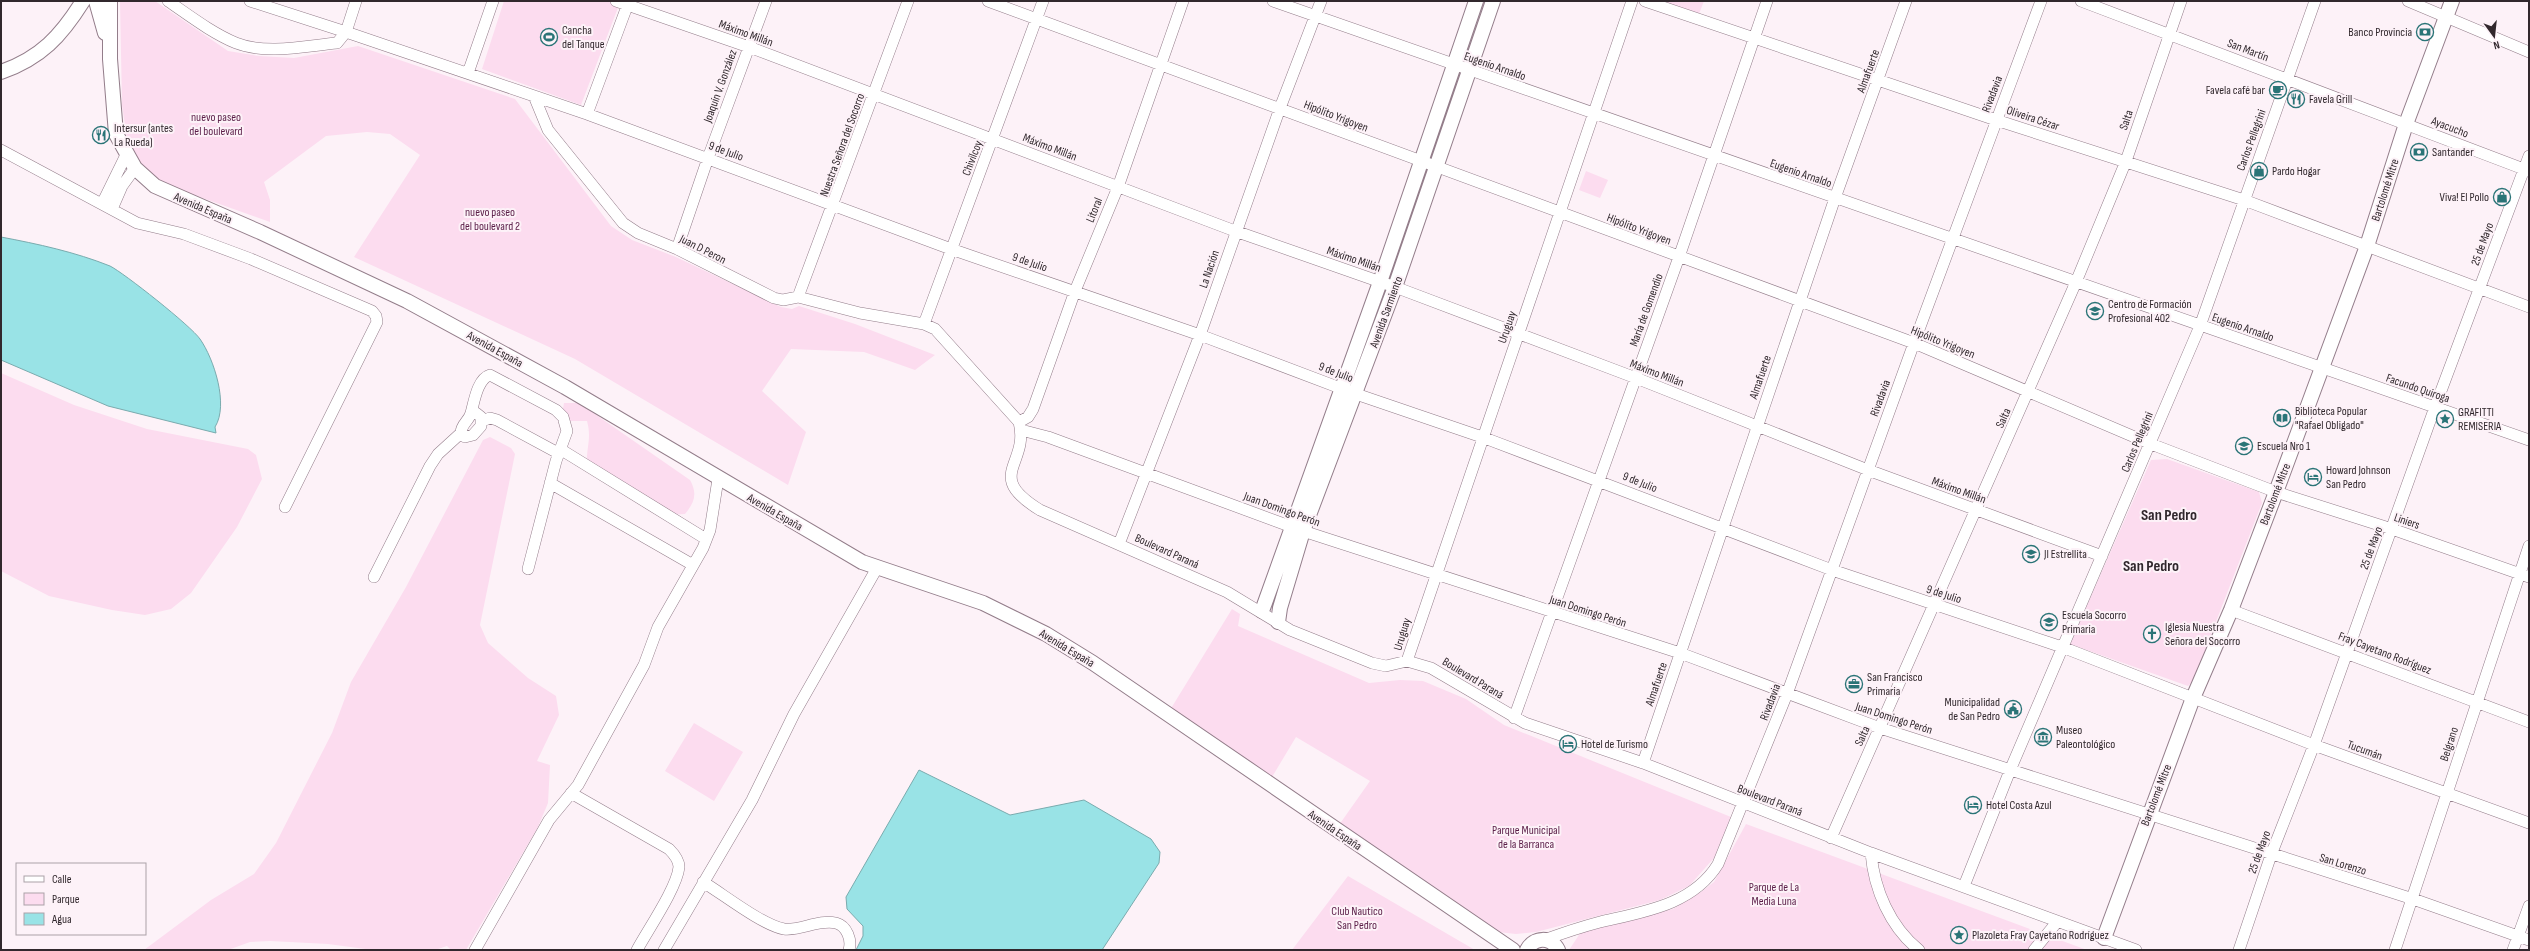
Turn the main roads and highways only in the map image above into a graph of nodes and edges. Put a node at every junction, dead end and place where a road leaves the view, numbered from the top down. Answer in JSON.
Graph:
{"nodes":[{"id":1,"x":110,"y":1,"type":"edge"},
{"id":2,"x":1476,"y":1,"type":"edge"},
{"id":3,"x":1493,"y":1,"type":"edge"},
{"id":4,"x":2452,"y":1,"type":"edge"},
{"id":5,"x":82,"y":3,"type":"edge"},
{"id":6,"x":97,"y":5,"type":"edge"},
{"id":7,"x":110,"y":59,"type":"junction"},
{"id":8,"x":1,"y":72,"type":"edge"},
{"id":9,"x":1297,"y":529,"type":"junction"},
{"id":10,"x":1262,"y":611,"type":"road end"},
{"id":11,"x":1278,"y":622,"type":"road end"},
{"id":12,"x":1496,"y":938,"type":"junction"},
{"id":13,"x":2104,"y":938,"type":"road end"},
{"id":14,"x":1529,"y":947,"type":"edge"},
{"id":15,"x":1513,"y":950,"type":"edge"},
{"id":16,"x":1558,"y":950,"type":"edge"}],
"edges":[{"from":1,"to":7,"type":"main road","name":"Avenida España"},
{"from":2,"to":9,"type":"main road","name":"Avenida Sarmiento"},
{"from":3,"to":9,"type":"main road","name":"Avenida Sarmiento"},
{"from":4,"to":13,"type":"main road","name":"Bartolomé Mitre"},
{"from":5,"to":6,"type":"main road"},
{"from":5,"to":8,"type":"main road"},
{"from":6,"to":7,"type":"main road","name":"Avenida España"},
{"from":7,"to":12,"type":"main road","name":"Avenida España"},
{"from":9,"to":10,"type":"main road","name":"Avenida Sarmiento"},
{"from":9,"to":11,"type":"main road","name":"Avenida Sarmiento"},
{"from":12,"to":14,"type":"main road","name":"Avenida España"},
{"from":12,"to":15,"type":"main road","name":"Avenida España"},
{"from":14,"to":16,"type":"main road","name":"Avenida España"}]}
